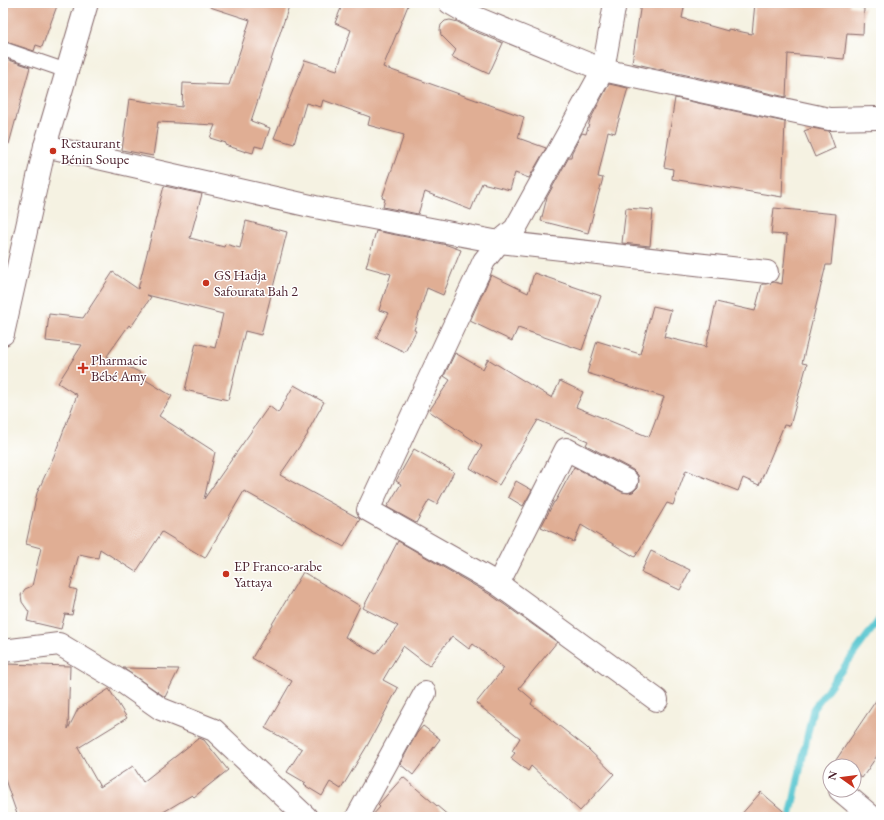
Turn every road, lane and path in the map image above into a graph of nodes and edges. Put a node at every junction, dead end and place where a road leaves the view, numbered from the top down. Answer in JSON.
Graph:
{"nodes":[{"id":1,"x":87,"y":3,"type":"edge"},
{"id":2,"x":450,"y":3,"type":"edge"},
{"id":3,"x":615,"y":3,"type":"edge"},
{"id":4,"x":3,"y":49,"type":"edge"},
{"id":5,"x":603,"y":70,"type":"junction"},
{"id":6,"x":67,"y":71,"type":"junction"},
{"id":7,"x":876,"y":118,"type":"dead end"},
{"id":8,"x":45,"y":146,"type":"junction"},
{"id":9,"x":499,"y":242,"type":"junction"},
{"id":10,"x":767,"y":272,"type":"dead end"},
{"id":11,"x":7,"y":303,"type":"edge"},
{"id":12,"x":3,"y":334,"type":"edge"},
{"id":13,"x":628,"y":481,"type":"dead end"},
{"id":14,"x":498,"y":584,"type":"junction"},
{"id":15,"x":3,"y":651,"type":"edge"},
{"id":16,"x":425,"y":693,"type":"dead end"},
{"id":17,"x":657,"y":700,"type":"dead end"},
{"id":18,"x":849,"y":798,"type":"edge"},
{"id":19,"x":306,"y":817,"type":"edge"},
{"id":20,"x":357,"y":817,"type":"edge"},
{"id":21,"x":872,"y":817,"type":"edge"}],
"edges":[{"from":1,"to":6,"type":"street"},
{"from":2,"to":5,"type":"street"},
{"from":3,"to":5,"type":"street"},
{"from":4,"to":6,"type":"lane"},
{"from":5,"to":7,"type":"street"},
{"from":5,"to":9,"type":"street"},
{"from":6,"to":8,"type":"street"},
{"from":8,"to":9,"type":"street"},
{"from":8,"to":11,"type":"street"},
{"from":9,"to":10,"type":"street"},
{"from":9,"to":14,"type":"street"},
{"from":11,"to":12,"type":"street"},
{"from":13,"to":14,"type":"street"},
{"from":14,"to":17,"type":"street"},
{"from":15,"to":19,"type":"street"},
{"from":16,"to":20,"type":"street"},
{"from":18,"to":21,"type":"street"}]}
